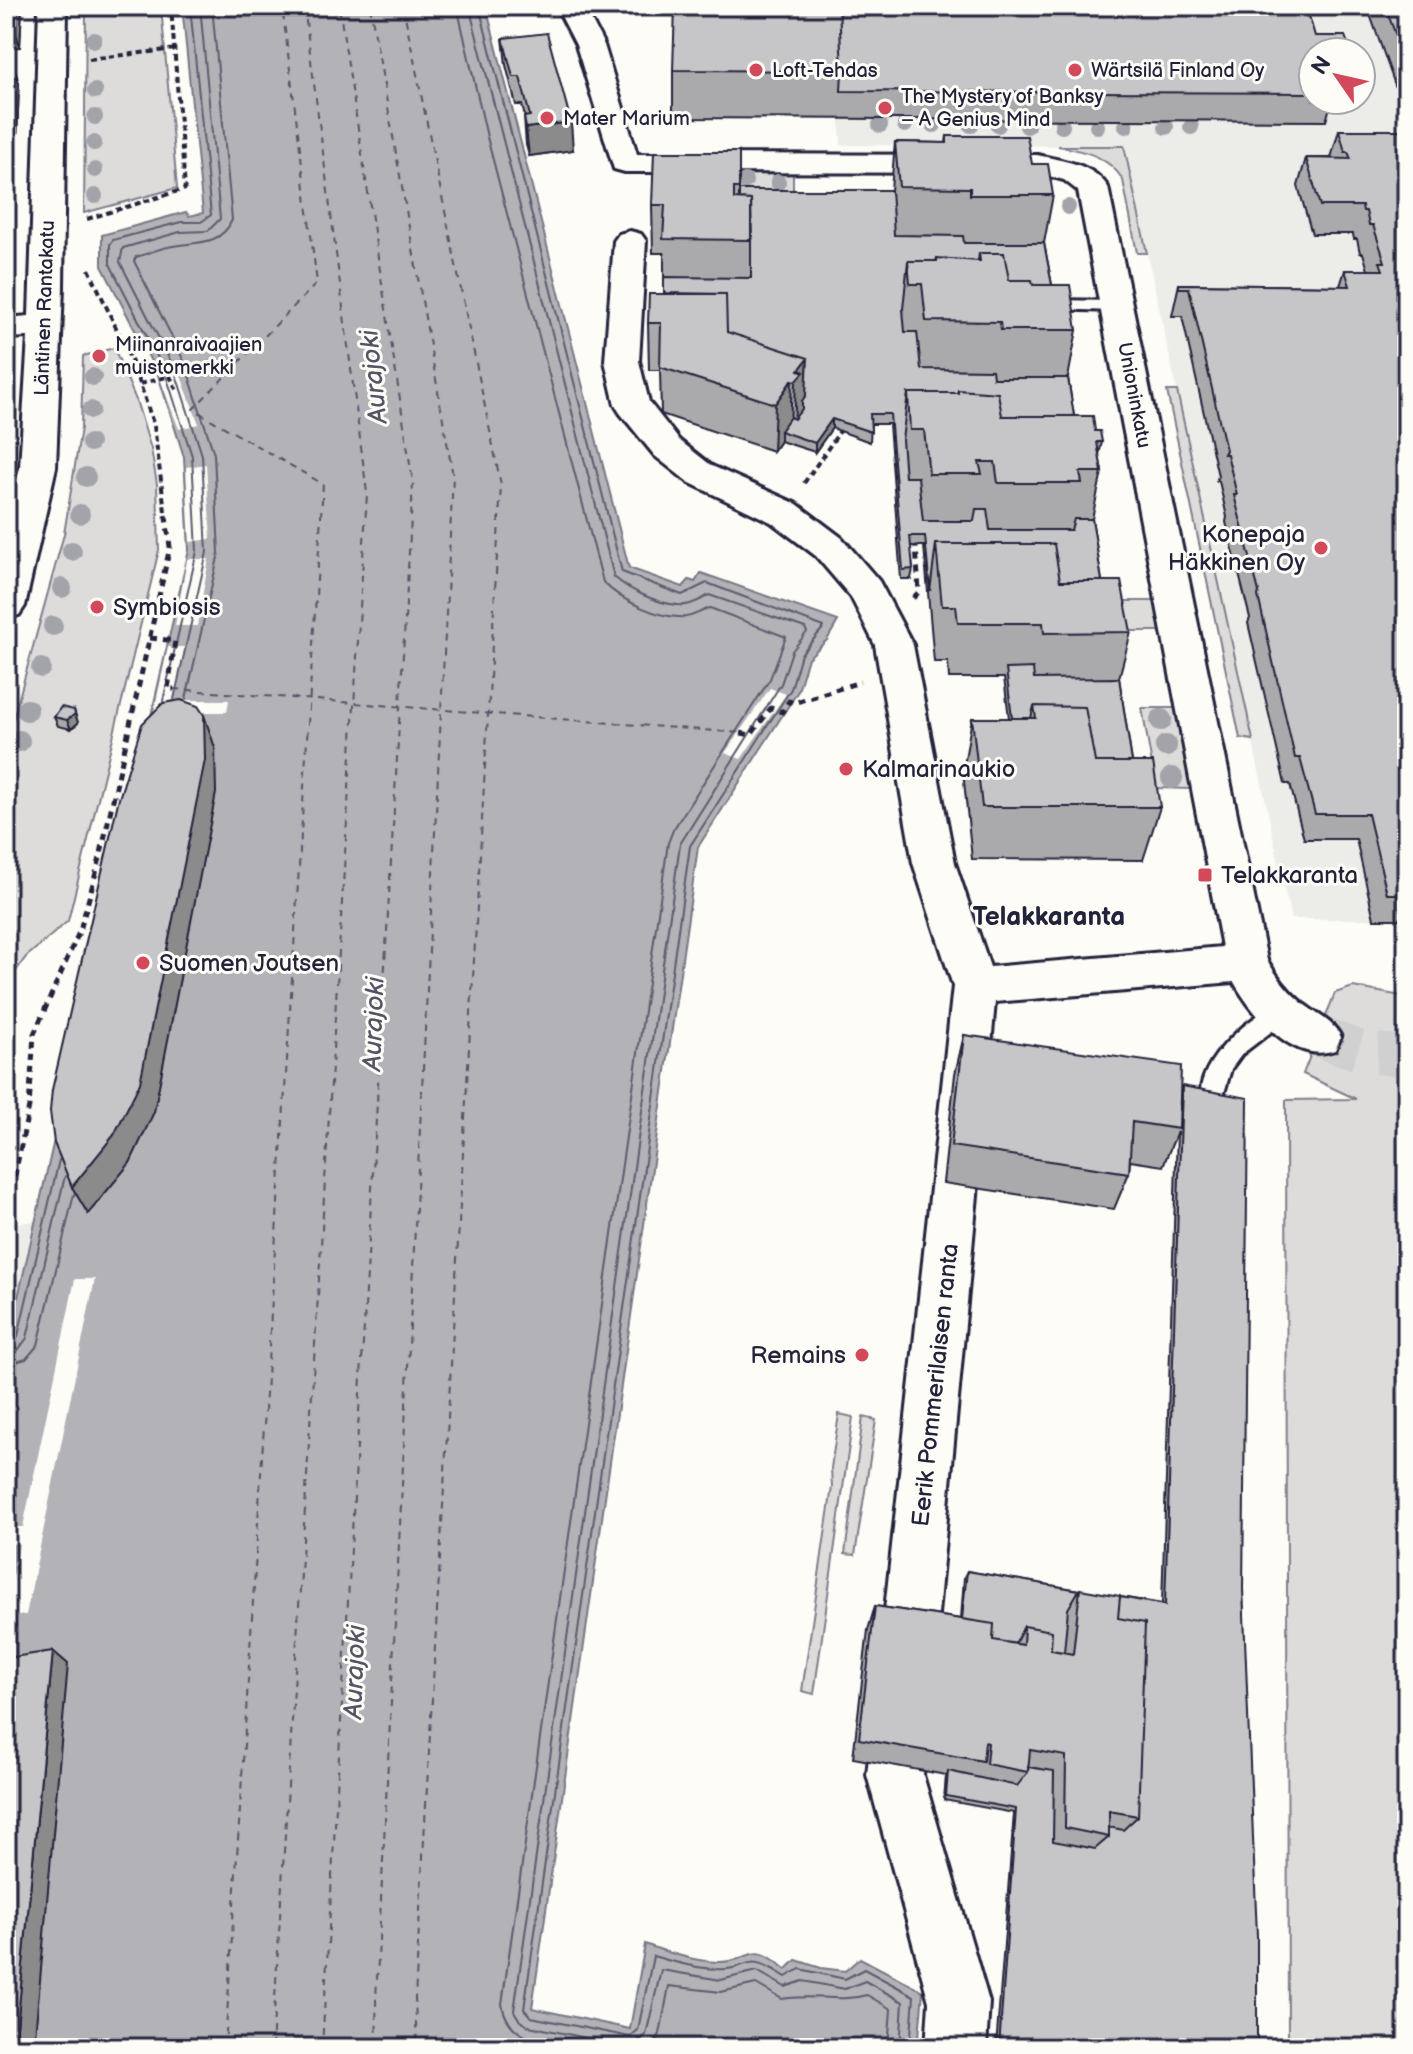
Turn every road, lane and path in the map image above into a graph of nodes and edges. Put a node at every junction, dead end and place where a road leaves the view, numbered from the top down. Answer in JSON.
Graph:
{"nodes":[{"id":1,"x":53,"y":6,"type":"edge"},
{"id":2,"x":171,"y":6,"type":"edge"},
{"id":3,"x":570,"y":6,"type":"edge"},
{"id":4,"x":176,"y":49,"type":"junction"},
{"id":5,"x":76,"y":60,"type":"dead end"},
{"id":6,"x":75,"y":222,"type":"dead end"},
{"id":7,"x":630,"y":241,"type":"dead end"},
{"id":8,"x":87,"y":264,"type":"dead end"},
{"id":9,"x":1052,"y":305,"type":"edge"},
{"id":10,"x":1117,"y":306,"type":"junction"},
{"id":11,"x":44,"y":326,"type":"junction"},
{"id":12,"x":6,"y":328,"type":"edge"},
{"id":13,"x":140,"y":384,"type":"junction"},
{"id":14,"x":177,"y":391,"type":"dead end"},
{"id":15,"x":840,"y":431,"type":"edge"},
{"id":16,"x":821,"y":456,"type":"dead end"},
{"id":17,"x":916,"y":546,"type":"edge"},
{"id":18,"x":919,"y":579,"type":"dead end"},
{"id":19,"x":6,"y":606,"type":"edge"},
{"id":20,"x":150,"y":638,"type":"junction"},
{"id":21,"x":899,"y":669,"type":"junction"},
{"id":22,"x":174,"y":689,"type":"dead end"},
{"id":23,"x":741,"y":733,"type":"dead end"},
{"id":24,"x":1246,"y":963,"type":"junction"},
{"id":25,"x":975,"y":986,"type":"junction"},
{"id":26,"x":1281,"y":1012,"type":"junction"},
{"id":27,"x":1319,"y":1037,"type":"tunnel mouth"},
{"id":28,"x":1212,"y":1100,"type":"edge"},
{"id":29,"x":6,"y":1219,"type":"edge"},
{"id":30,"x":956,"y":2048,"type":"edge"}],
"edges":[{"from":1,"to":11,"type":"street","name":"Läntinen Rantakatu"},
{"from":2,"to":4,"type":"path"},
{"from":3,"to":10,"type":"street","name":"Unioninkatu"},
{"from":4,"to":5,"type":"path"},
{"from":4,"to":6,"type":"path"},
{"from":7,"to":21,"type":"street"},
{"from":8,"to":13,"type":"path"},
{"from":9,"to":10,"type":"lane"},
{"from":10,"to":24,"type":"street","name":"Unioninkatu"},
{"from":11,"to":12,"type":"street"},
{"from":11,"to":19,"type":"street","name":"Läntinen Rantakatu"},
{"from":13,"to":14,"type":"path"},
{"from":13,"to":20,"type":"path"},
{"from":15,"to":16,"type":"path"},
{"from":17,"to":18,"type":"path"},
{"from":20,"to":22,"type":"path"},
{"from":20,"to":29,"type":"path"},
{"from":21,"to":23,"type":"path"},
{"from":21,"to":25,"type":"street"},
{"from":24,"to":25,"type":"street"},
{"from":24,"to":26,"type":"street","name":"Unioninkatu"},
{"from":25,"to":30,"type":"street","name":"Eerik Pommerilaisen ranta"},
{"from":26,"to":27,"type":"street","name":"Unioninkatu"},
{"from":26,"to":28,"type":"lane"}]}
